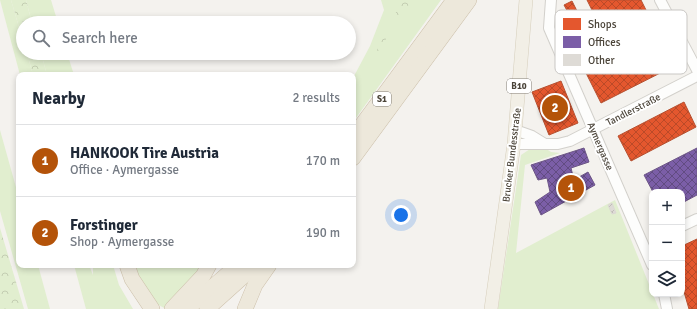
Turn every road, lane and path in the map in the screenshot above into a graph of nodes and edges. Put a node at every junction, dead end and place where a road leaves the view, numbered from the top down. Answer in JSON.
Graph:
{"nodes":[{"id":1,"x":454,"y":0,"type":"edge"},
{"id":2,"x":469,"y":0,"type":"edge"},
{"id":3,"x":526,"y":0,"type":"edge"},
{"id":4,"x":551,"y":0,"type":"edge"},
{"id":5,"x":660,"y":0,"type":"edge"},
{"id":6,"x":665,"y":10,"type":"edge"},
{"id":7,"x":555,"y":39,"type":"edge"},
{"id":8,"x":687,"y":51,"type":"edge"},
{"id":9,"x":697,"y":70,"type":"edge"},
{"id":10,"x":570,"y":74,"type":"edge"},
{"id":11,"x":697,"y":76,"type":"edge"},
{"id":12,"x":594,"y":129,"type":"junction"},
{"id":13,"x":515,"y":130,"type":"junction"},
{"id":14,"x":356,"y":133,"type":"edge"},
{"id":15,"x":514,"y":144,"type":"junction"},
{"id":16,"x":545,"y":144,"type":"junction"},
{"id":17,"x":356,"y":154,"type":"edge"},
{"id":18,"x":697,"y":219,"type":"edge"},
{"id":19,"x":684,"y":225,"type":"edge"},
{"id":20,"x":648,"y":244,"type":"edge"},
{"id":21,"x":651,"y":261,"type":"edge"},
{"id":22,"x":119,"y":268,"type":"edge"},
{"id":23,"x":127,"y":268,"type":"edge"},
{"id":24,"x":207,"y":268,"type":"edge"},
{"id":25,"x":235,"y":268,"type":"edge"},
{"id":26,"x":253,"y":268,"type":"edge"},
{"id":27,"x":267,"y":268,"type":"edge"},
{"id":28,"x":665,"y":297,"type":"edge"},
{"id":29,"x":146,"y":307,"type":"edge"},
{"id":30,"x":172,"y":309,"type":"edge"},
{"id":31,"x":187,"y":309,"type":"edge"},
{"id":32,"x":207,"y":309,"type":"edge"},
{"id":33,"x":245,"y":309,"type":"edge"},
{"id":34,"x":491,"y":309,"type":"edge"},
{"id":35,"x":667,"y":309,"type":"edge"}],
"edges":[{"from":1,"to":14,"type":"highway","number":"S1"},
{"from":2,"to":17,"type":"highway","number":"S1"},
{"from":3,"to":13,"type":"main road","name":"Brucker Bundesstraße","number":"B10"},
{"from":4,"to":7,"type":"street","name":"Aymergasse"},
{"from":5,"to":6,"type":"street"},
{"from":8,"to":9,"type":"street"},
{"from":10,"to":12,"type":"street","name":"Aymergasse"},
{"from":11,"to":12,"type":"street","name":"Tandlerstraße"},
{"from":12,"to":16,"type":"street","name":"Tandlerstraße"},
{"from":12,"to":20,"type":"street","name":"Aymergasse"},
{"from":13,"to":15,"type":"main road","name":"Brucker Bundesstraße","number":"B10"},
{"from":13,"to":16,"type":"street"},
{"from":15,"to":16,"type":"street","name":"Tandlerstraße"},
{"from":15,"to":34,"type":"main road","name":"Brucker Bundesstraße","number":"B10"},
{"from":18,"to":19,"type":"street"},
{"from":20,"to":21,"type":"street","name":"Aymergasse"},
{"from":22,"to":29,"type":"highway"},
{"from":23,"to":29,"type":"highway"},
{"from":24,"to":30,"type":"highway"},
{"from":25,"to":31,"type":"highway"},
{"from":26,"to":32,"type":"highway"},
{"from":27,"to":33,"type":"highway"},
{"from":28,"to":35,"type":"street"}]}
